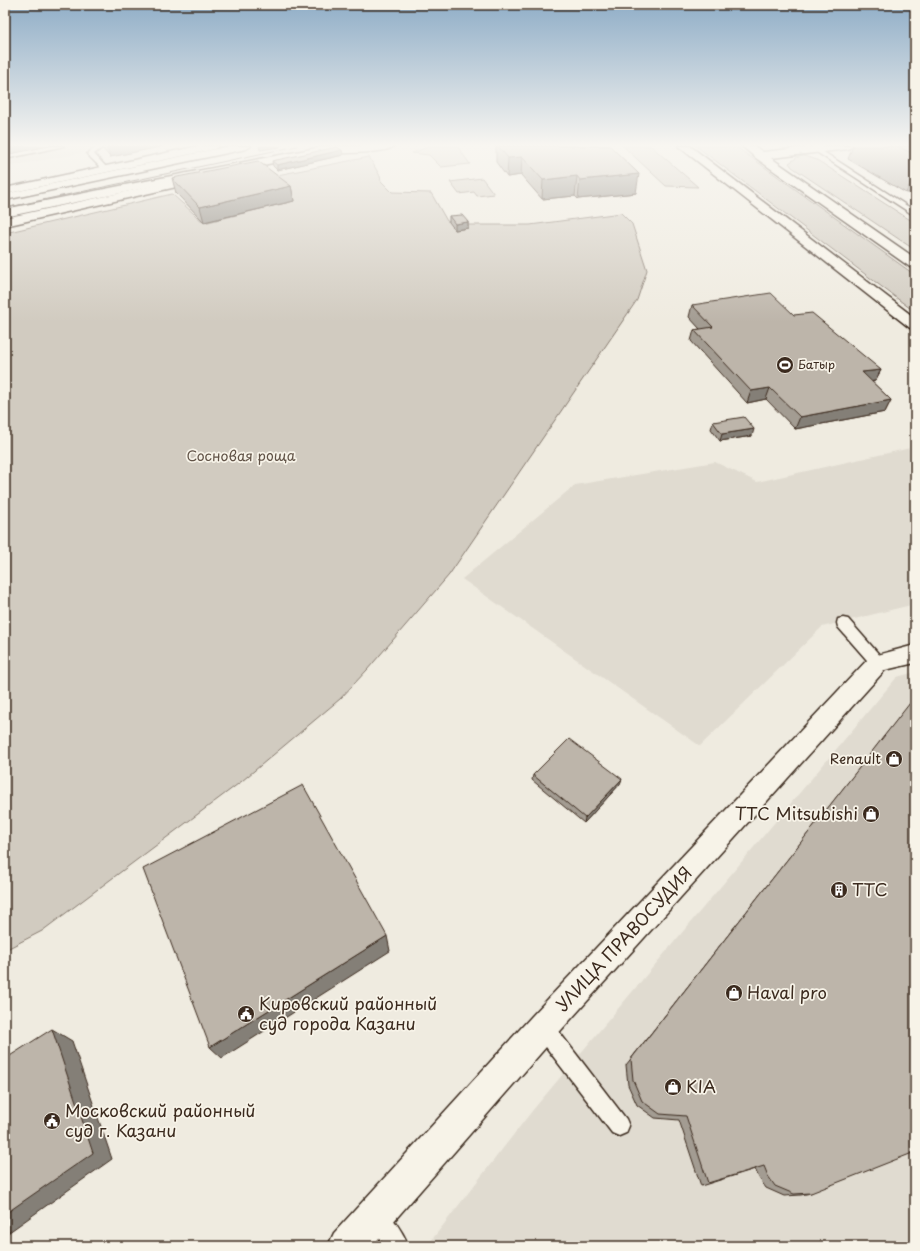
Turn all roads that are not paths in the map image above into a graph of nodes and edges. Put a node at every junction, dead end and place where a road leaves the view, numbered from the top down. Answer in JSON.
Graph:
{"nodes":[{"id":1,"x":45,"y":204,"type":"edge"},
{"id":2,"x":84,"y":204,"type":"edge"},
{"id":3,"x":759,"y":204,"type":"edge"},
{"id":4,"x":829,"y":204,"type":"edge"},
{"id":5,"x":900,"y":204,"type":"edge"},
{"id":6,"x":5,"y":213,"type":"edge"},
{"id":7,"x":915,"y":214,"type":"edge"},
{"id":8,"x":5,"y":222,"type":"edge"},
{"id":9,"x":915,"y":264,"type":"edge"},
{"id":10,"x":915,"y":325,"type":"edge"},
{"id":11,"x":843,"y":623,"type":"dead end"},
{"id":12,"x":915,"y":654,"type":"edge"},
{"id":13,"x":878,"y":663,"type":"junction"},
{"id":14,"x":544,"y":1027,"type":"junction"},
{"id":15,"x":619,"y":1126,"type":"dead end"},
{"id":16,"x":376,"y":1214,"type":"junction"},
{"id":17,"x":347,"y":1246,"type":"edge"},
{"id":18,"x":398,"y":1246,"type":"edge"}],
"edges":[{"from":1,"to":6,"type":"main road"},
{"from":2,"to":8,"type":"main road"},
{"from":3,"to":10,"type":"main road"},
{"from":4,"to":9,"type":"main road"},
{"from":5,"to":7,"type":"lane"},
{"from":11,"to":13,"type":"lane"},
{"from":12,"to":13,"type":"main road"},
{"from":13,"to":14,"type":"main road","name":"УЛИЦА ПРАВОСУДИЯ"},
{"from":14,"to":15,"type":"lane"},
{"from":14,"to":16,"type":"main road","name":"УЛИЦА ПРАВОСУДИЯ"},
{"from":16,"to":17,"type":"main road","name":"УЛИЦА ПРАВОСУДИЯ"},
{"from":16,"to":18,"type":"lane"}]}
